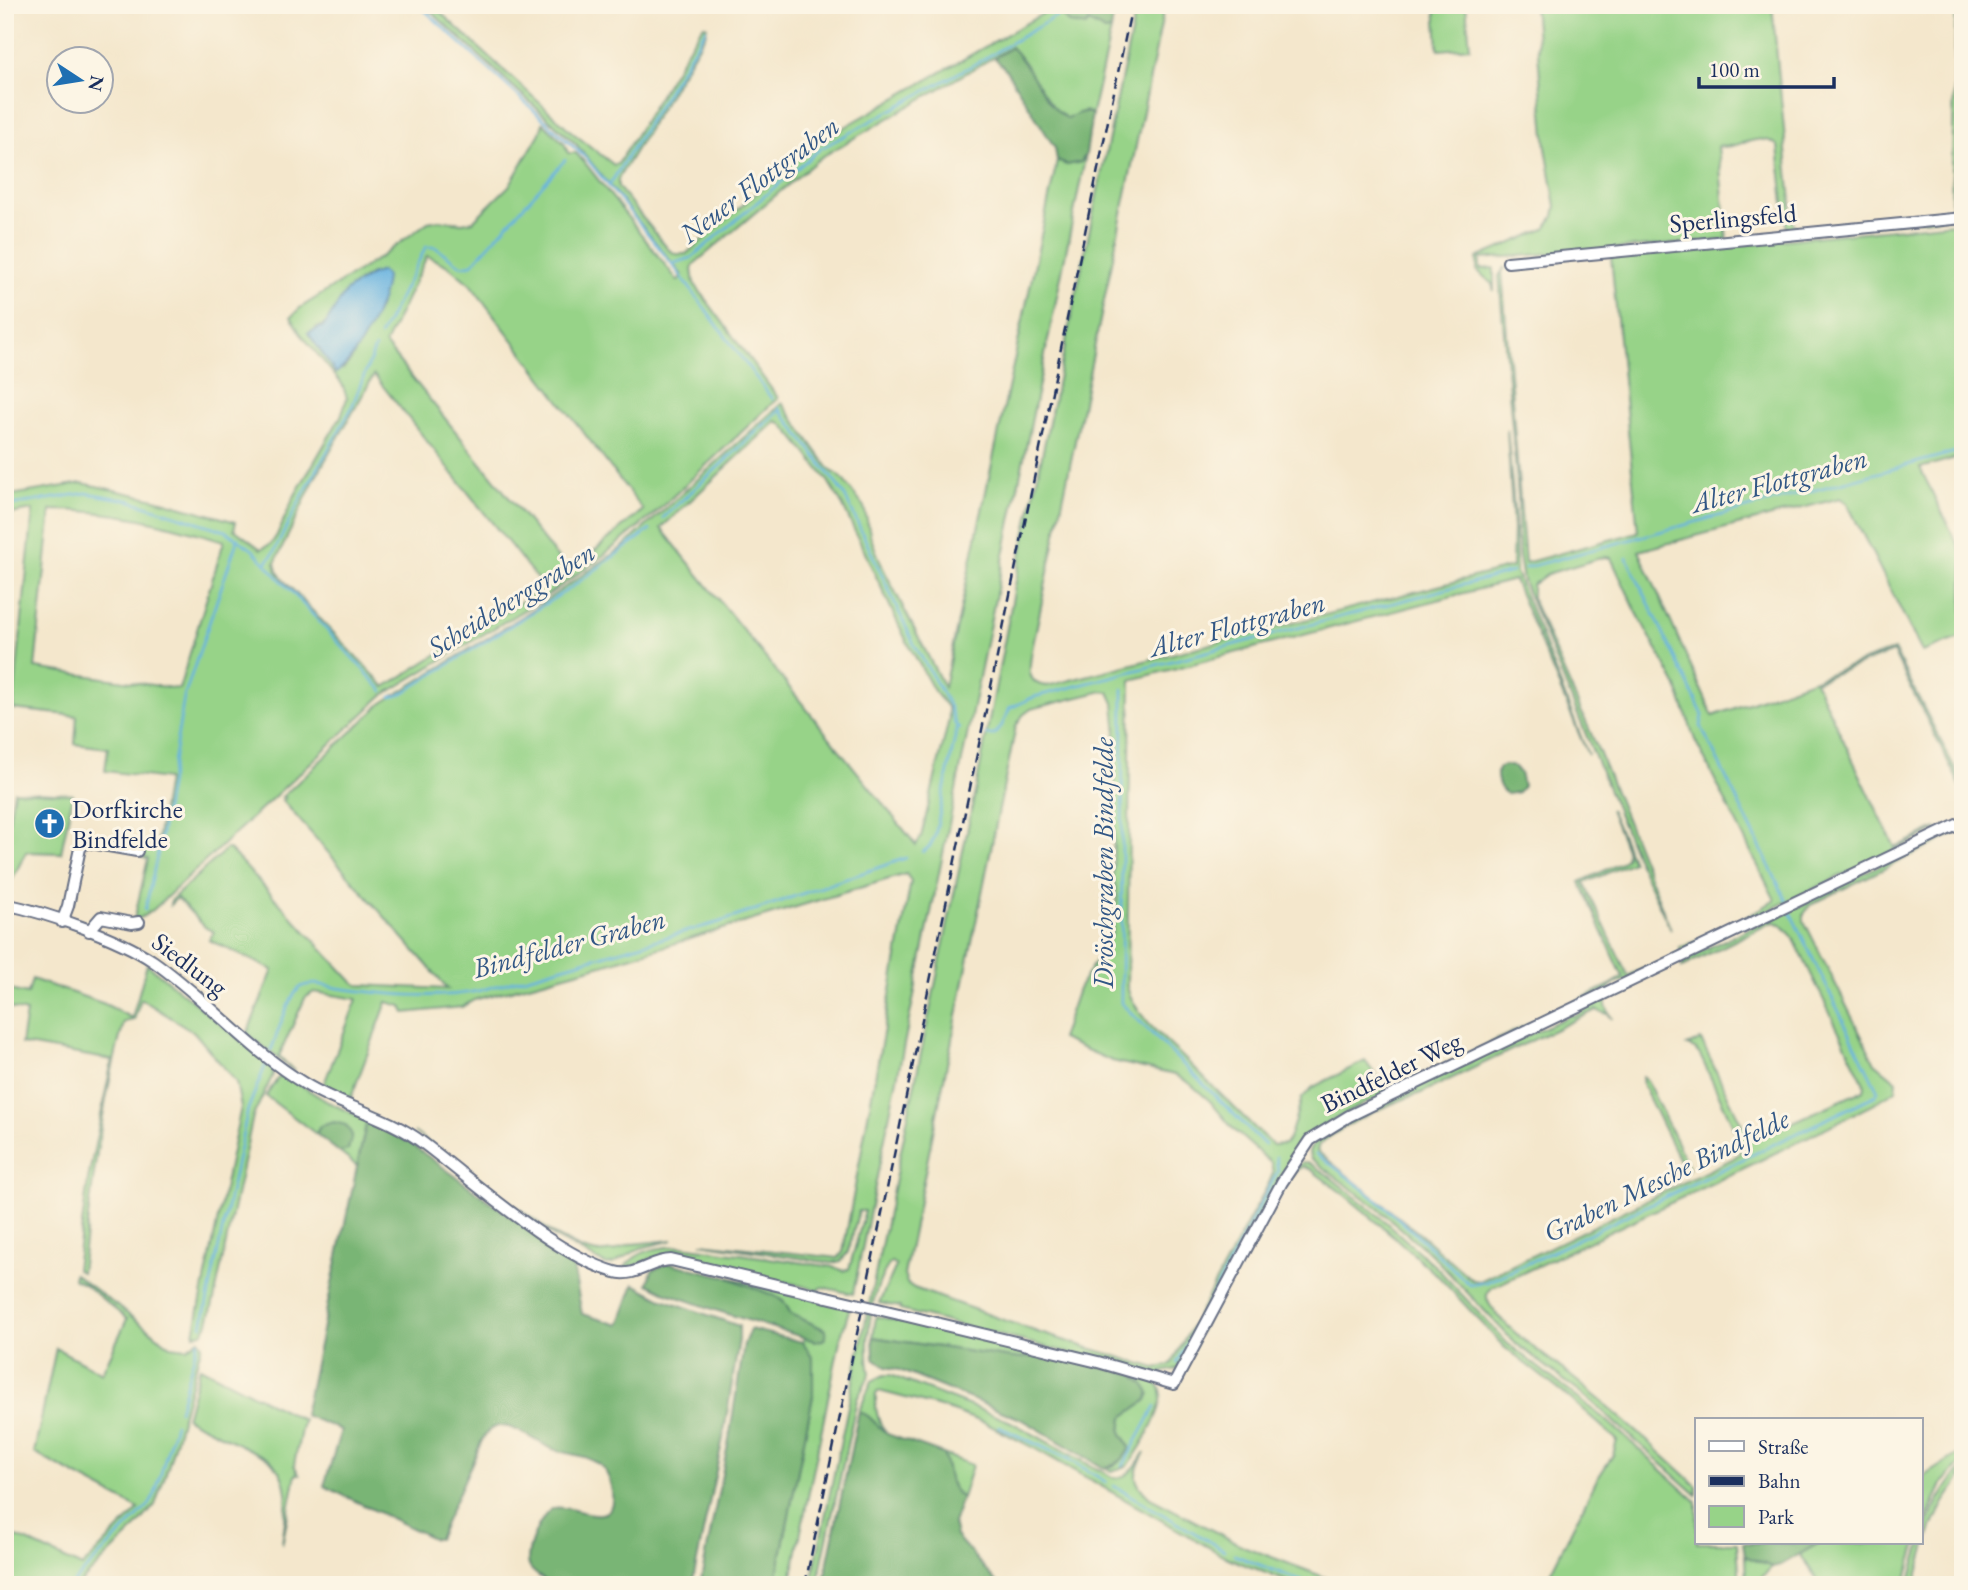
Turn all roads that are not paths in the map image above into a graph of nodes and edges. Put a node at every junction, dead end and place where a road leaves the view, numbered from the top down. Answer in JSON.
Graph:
{"nodes":[{"id":1,"x":1963,"y":218,"type":"edge"},
{"id":2,"x":1508,"y":262,"type":"dead end"},
{"id":3,"x":1963,"y":822,"type":"edge"},
{"id":4,"x":137,"y":850,"type":"dead end"},
{"id":5,"x":5,"y":904,"type":"edge"},
{"id":6,"x":62,"y":922,"type":"junction"},
{"id":7,"x":139,"y":922,"type":"dead end"},
{"id":8,"x":89,"y":931,"type":"junction"},
{"id":9,"x":899,"y":1314,"type":"joint"}],
"edges":[{"from":1,"to":2,"type":"street","name":"Sperlingsfeld"},
{"from":3,"to":9,"type":"street","name":"Bindfelder Weg"},
{"from":4,"to":6,"type":"street"},
{"from":5,"to":6,"type":"street","name":"Siedlung"},
{"from":6,"to":8,"type":"street","name":"Siedlung"},
{"from":7,"to":8,"type":"street"},
{"from":8,"to":9,"type":"street","name":"Siedlung","bridge":true}]}
